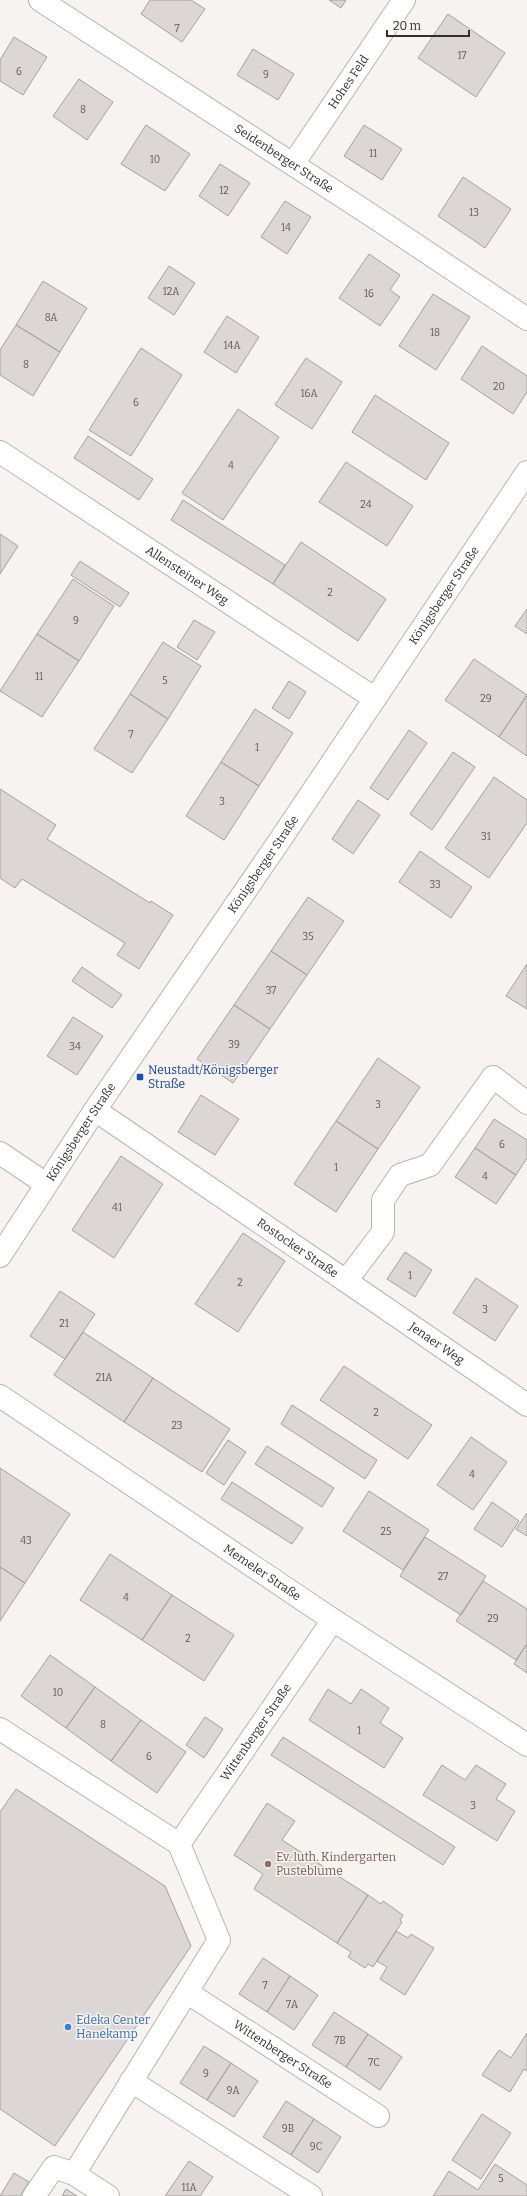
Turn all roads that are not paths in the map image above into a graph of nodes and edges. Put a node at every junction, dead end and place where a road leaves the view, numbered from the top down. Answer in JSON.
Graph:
{"nodes":[{"id":1,"x":40,"y":0,"type":"edge"},
{"id":2,"x":404,"y":0,"type":"edge"},
{"id":3,"x":293,"y":164,"type":"junction"},
{"id":4,"x":527,"y":319,"type":"edge"},
{"id":5,"x":0,"y":452,"type":"edge"},
{"id":6,"x":527,"y":472,"type":"edge"},
{"id":7,"x":520,"y":496,"type":"edge"},
{"id":8,"x":374,"y":698,"type":"junction"},
{"id":9,"x":527,"y":1103,"type":"edge"},
{"id":10,"x":95,"y":1110,"type":"junction"},
{"id":11,"x":0,"y":1153,"type":"edge"},
{"id":12,"x":46,"y":1184,"type":"junction"},
{"id":13,"x":0,"y":1256,"type":"edge"},
{"id":14,"x":346,"y":1281,"type":"junction"},
{"id":15,"x":0,"y":1396,"type":"edge"},
{"id":16,"x":527,"y":1405,"type":"edge"},
{"id":17,"x":333,"y":1620,"type":"junction"},
{"id":18,"x":0,"y":1729,"type":"edge"},
{"id":19,"x":527,"y":1745,"type":"edge"},
{"id":20,"x":179,"y":1844,"type":"junction"},
{"id":21,"x":188,"y":1993,"type":"junction"},
{"id":22,"x":131,"y":2081,"type":"junction"},
{"id":23,"x":378,"y":2116,"type":"dead end"},
{"id":24,"x":74,"y":2174,"type":"junction"},
{"id":25,"x":34,"y":2196,"type":"edge"},
{"id":26,"x":108,"y":2196,"type":"edge"},
{"id":27,"x":311,"y":2196,"type":"edge"}],
"edges":[{"from":1,"to":3,"type":"street","name":"Seidenberger Straße"},
{"from":2,"to":3,"type":"street","name":"Hohes Feld"},
{"from":3,"to":4,"type":"street","name":"Seidenberger Straße"},
{"from":5,"to":8,"type":"street","name":"Allensteiner Weg"},
{"from":6,"to":7,"type":"street","name":"Königsberger Straße"},
{"from":7,"to":8,"type":"street","name":"Königsberger Straße"},
{"from":8,"to":10,"type":"street","name":"Königsberger Straße"},
{"from":9,"to":14,"type":"street","name":"Rostocker Straße"},
{"from":10,"to":12,"type":"street","name":"Königsberger Straße"},
{"from":10,"to":14,"type":"street","name":"Rostocker Straße"},
{"from":11,"to":12,"type":"street"},
{"from":12,"to":13,"type":"street","name":"Königsberger Straße"},
{"from":14,"to":16,"type":"street","name":"Jenaer Weg"},
{"from":15,"to":17,"type":"street","name":"Memeler Straße"},
{"from":17,"to":19,"type":"street","name":"Memeler Straße"},
{"from":17,"to":20,"type":"street","name":"Wittenberger Straße"},
{"from":18,"to":20,"type":"street"},
{"from":20,"to":21,"type":"street"},
{"from":21,"to":22,"type":"street"},
{"from":21,"to":23,"type":"street","name":"Wittenberger Straße"},
{"from":22,"to":24,"type":"street"},
{"from":22,"to":27,"type":"street"},
{"from":24,"to":25,"type":"street"},
{"from":24,"to":26,"type":"street"}]}
